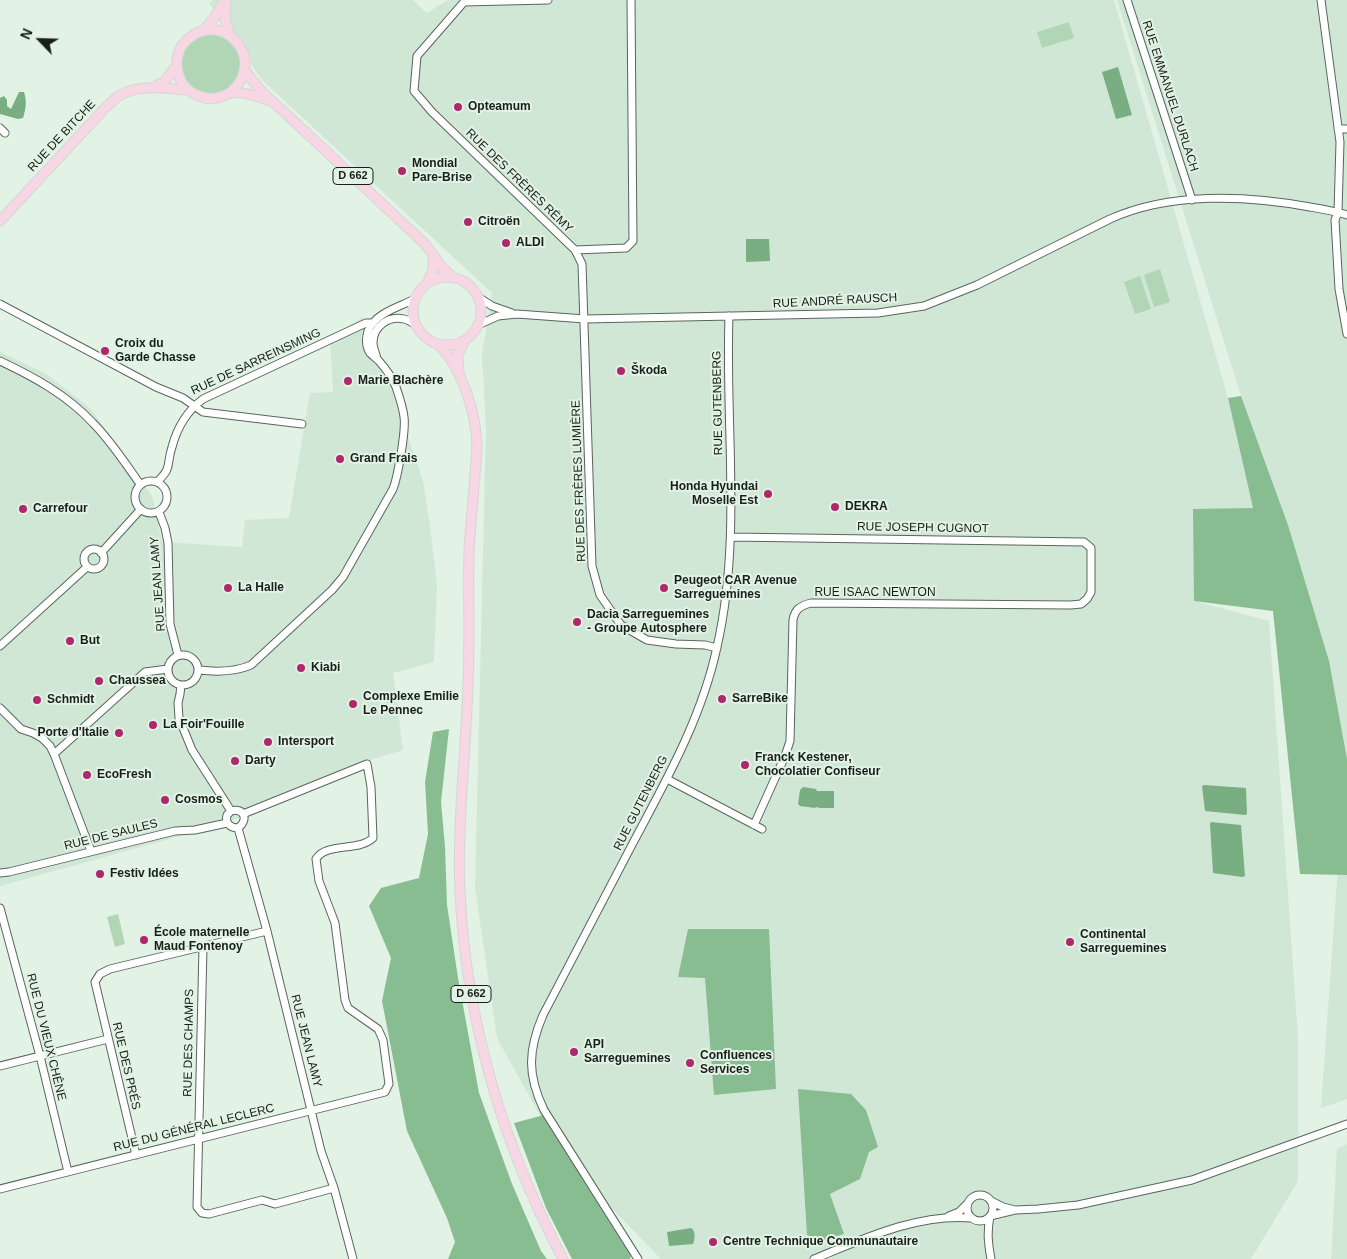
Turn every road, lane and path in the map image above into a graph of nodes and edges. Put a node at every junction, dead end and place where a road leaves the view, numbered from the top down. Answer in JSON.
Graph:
{"nodes":[{"id":1,"x":226,"y":0,"type":"edge"},
{"id":2,"x":548,"y":0,"type":"edge"},
{"id":3,"x":631,"y":0,"type":"edge"},
{"id":4,"x":1126,"y":0,"type":"edge"},
{"id":5,"x":1321,"y":0,"type":"edge"},
{"id":6,"x":204,"y":30,"type":"junction"},
{"id":7,"x":230,"y":36,"type":"junction"},
{"id":8,"x":176,"y":66,"type":"junction"},
{"id":9,"x":245,"y":70,"type":"junction"},
{"id":10,"x":154,"y":88,"type":"junction"},
{"id":11,"x":188,"y":90,"type":"junction"},
{"id":12,"x":231,"y":92,"type":"junction"},
{"id":13,"x":270,"y":101,"type":"junction"},
{"id":14,"x":1338,"y":129,"type":"junction"},
{"id":15,"x":1347,"y":129,"type":"edge"},
{"id":16,"x":1192,"y":200,"type":"junction"},
{"id":17,"x":1344,"y":213,"type":"edge"},
{"id":18,"x":0,"y":221,"type":"edge"},
{"id":19,"x":575,"y":250,"type":"junction"},
{"id":20,"x":433,"y":254,"type":"junction"},
{"id":21,"x":453,"y":278,"type":"junction"},
{"id":22,"x":428,"y":282,"type":"junction"},
{"id":23,"x":478,"y":297,"type":"junction"},
{"id":24,"x":415,"y":299,"type":"junction"},
{"id":25,"x":0,"y":304,"type":"edge"},
{"id":26,"x":517,"y":314,"type":"junction"},
{"id":27,"x":729,"y":316,"type":"junction"},
{"id":28,"x":585,"y":319,"type":"junction"},
{"id":29,"x":372,"y":323,"type":"junction"},
{"id":30,"x":415,"y":324,"type":"junction"},
{"id":31,"x":478,"y":325,"type":"junction"},
{"id":32,"x":1347,"y":334,"type":"edge"},
{"id":33,"x":464,"y":342,"type":"junction"},
{"id":34,"x":439,"y":345,"type":"junction"},
{"id":35,"x":377,"y":359,"type":"junction"},
{"id":36,"x":0,"y":361,"type":"edge"},
{"id":37,"x":459,"y":377,"type":"junction"},
{"id":38,"x":194,"y":406,"type":"junction"},
{"id":39,"x":302,"y":424,"type":"dead end"},
{"id":40,"x":157,"y":482,"type":"junction"},
{"id":41,"x":140,"y":484,"type":"junction"},
{"id":42,"x":141,"y":509,"type":"junction"},
{"id":43,"x":159,"y":512,"type":"junction"},
{"id":44,"x":731,"y":537,"type":"junction"},
{"id":45,"x":102,"y":553,"type":"junction"},
{"id":46,"x":87,"y":567,"type":"junction"},
{"id":47,"x":1091,"y":570,"type":"joint"},
{"id":48,"x":0,"y":646,"type":"edge"},
{"id":49,"x":717,"y":648,"type":"junction"},
{"id":50,"x":178,"y":655,"type":"junction"},
{"id":51,"x":168,"y":669,"type":"junction"},
{"id":52,"x":199,"y":670,"type":"junction"},
{"id":53,"x":181,"y":685,"type":"junction"},
{"id":54,"x":0,"y":708,"type":"edge"},
{"id":55,"x":54,"y":754,"type":"junction"},
{"id":56,"x":667,"y":779,"type":"junction"},
{"id":57,"x":231,"y":811,"type":"junction"},
{"id":58,"x":243,"y":814,"type":"junction"},
{"id":59,"x":227,"y":823,"type":"junction"},
{"id":60,"x":754,"y":825,"type":"junction"},
{"id":61,"x":238,"y":828,"type":"junction"},
{"id":62,"x":762,"y":829,"type":"dead end"},
{"id":63,"x":91,"y":851,"type":"junction"},
{"id":64,"x":0,"y":873,"type":"edge"},
{"id":65,"x":0,"y":910,"type":"edge"},
{"id":66,"x":267,"y":931,"type":"junction"},
{"id":67,"x":202,"y":947,"type":"junction"},
{"id":68,"x":108,"y":1040,"type":"junction"},
{"id":69,"x":40,"y":1056,"type":"junction"},
{"id":70,"x":0,"y":1066,"type":"edge"},
{"id":71,"x":312,"y":1111,"type":"junction"},
{"id":72,"x":1347,"y":1124,"type":"edge"},
{"id":73,"x":198,"y":1140,"type":"junction"},
{"id":74,"x":136,"y":1155,"type":"junction"},
{"id":75,"x":68,"y":1172,"type":"junction"},
{"id":76,"x":334,"y":1188,"type":"junction"},
{"id":77,"x":0,"y":1189,"type":"edge"},
{"id":78,"x":991,"y":1201,"type":"junction"},
{"id":79,"x":968,"y":1204,"type":"junction"},
{"id":80,"x":1015,"y":1210,"type":"junction"},
{"id":81,"x":990,"y":1216,"type":"junction"},
{"id":82,"x":946,"y":1218,"type":"junction"},
{"id":83,"x":974,"y":1219,"type":"junction"},
{"id":84,"x":988,"y":1242,"type":"junction"},
{"id":85,"x":637,"y":1258,"type":"edge"},
{"id":86,"x":353,"y":1259,"type":"edge"},
{"id":87,"x":563,"y":1259,"type":"edge"},
{"id":88,"x":814,"y":1259,"type":"edge"},
{"id":89,"x":991,"y":1259,"type":"edge"}],
"edges":[{"from":1,"to":6,"type":"main road"},
{"from":1,"to":7,"type":"main road"},
{"from":2,"to":19,"type":"street","name":"RUE DES FRÈRES RÉMY"},
{"from":3,"to":19,"type":"street","name":"RUE DES FRÈRES RÉMY"},
{"from":4,"to":16,"type":"street","name":"RUE EMMANUEL DURLACH"},
{"from":5,"to":14,"type":"street"},
{"from":6,"to":7,"type":"main road"},
{"from":6,"to":8,"type":"main road"},
{"from":7,"to":9,"type":"main road"},
{"from":8,"to":10,"type":"main road"},
{"from":8,"to":11,"type":"main road"},
{"from":9,"to":12,"type":"main road"},
{"from":9,"to":13,"type":"main road","number":"D 662"},
{"from":10,"to":11,"type":"main road","name":"RUE DE BITCHE"},
{"from":10,"to":18,"type":"main road","name":"RUE DE BITCHE"},
{"from":11,"to":12,"type":"main road"},
{"from":12,"to":13,"type":"main road","number":"D 662"},
{"from":13,"to":20,"type":"main road","number":"D 662"},
{"from":14,"to":15,"type":"street"},
{"from":14,"to":17,"type":"street"},
{"from":16,"to":17,"type":"street","name":"RUE ANDRÉ RAUSCH"},
{"from":16,"to":27,"type":"street","name":"RUE ANDRÉ RAUSCH"},
{"from":17,"to":32,"type":"street"},
{"from":19,"to":28,"type":"street","name":"RUE DES FRÈRES RÉMY"},
{"from":20,"to":21,"type":"main road","number":"D 662"},
{"from":20,"to":22,"type":"main road"},
{"from":21,"to":22,"type":"main road"},
{"from":21,"to":23,"type":"main road"},
{"from":22,"to":24,"type":"main road"},
{"from":23,"to":26,"type":"street","name":"RUE ANDRÉ RAUSCH"},
{"from":23,"to":31,"type":"main road"},
{"from":24,"to":29,"type":"street","name":"RUE DE SARREINSMING"},
{"from":24,"to":30,"type":"main road"},
{"from":25,"to":38,"type":"street","name":"RUE DE SARREINSMING"},
{"from":26,"to":28,"type":"street","name":"RUE ANDRÉ RAUSCH"},
{"from":26,"to":31,"type":"street","name":"RUE ANDRÉ RAUSCH"},
{"from":27,"to":28,"type":"street","name":"RUE ANDRÉ RAUSCH"},
{"from":27,"to":44,"type":"street","name":"RUE GUTENBERG"},
{"from":28,"to":49,"type":"street","name":"RUE DES FRÈRES LUMIÈRE"},
{"from":29,"to":35,"type":"street"},
{"from":29,"to":38,"type":"street","name":"RUE DE SARREINSMING"},
{"from":30,"to":34,"type":"main road"},
{"from":30,"to":35,"type":"street"},
{"from":31,"to":33,"type":"main road"},
{"from":33,"to":34,"type":"main road"},
{"from":33,"to":37,"type":"main road","number":"D 662"},
{"from":34,"to":37,"type":"main road","number":"D 662"},
{"from":35,"to":52,"type":"street"},
{"from":36,"to":41,"type":"street"},
{"from":37,"to":87,"type":"main road","number":"D 662"},
{"from":38,"to":39,"type":"street"},
{"from":38,"to":40,"type":"street"},
{"from":40,"to":41,"type":"street"},
{"from":40,"to":43,"type":"street"},
{"from":41,"to":42,"type":"street"},
{"from":42,"to":43,"type":"street"},
{"from":42,"to":45,"type":"street"},
{"from":43,"to":50,"type":"street","name":"RUE JEAN LAMY"},
{"from":44,"to":47,"type":"street","name":"RUE JOSEPH CUGNOT"},
{"from":44,"to":49,"type":"street","name":"RUE GUTENBERG"},
{"from":45,"to":46,"type":"street"},
{"from":45,"to":46,"type":"street"},
{"from":46,"to":48,"type":"street"},
{"from":47,"to":60,"type":"street","name":"RUE ISAAC NEWTON"},
{"from":49,"to":56,"type":"street","name":"RUE GUTENBERG"},
{"from":50,"to":51,"type":"street"},
{"from":50,"to":52,"type":"street"},
{"from":51,"to":53,"type":"street"},
{"from":51,"to":55,"type":"street"},
{"from":52,"to":53,"type":"street"},
{"from":53,"to":57,"type":"street"},
{"from":54,"to":55,"type":"street"},
{"from":55,"to":63,"type":"street"},
{"from":56,"to":60,"type":"street"},
{"from":56,"to":85,"type":"street","name":"RUE GUTENBERG"},
{"from":57,"to":58,"type":"street"},
{"from":57,"to":59,"type":"street"},
{"from":58,"to":61,"type":"street"},
{"from":58,"to":71,"type":"street","name":"RUE DU GÉNÉRAL LECLERC"},
{"from":59,"to":61,"type":"street"},
{"from":59,"to":63,"type":"street","name":"RUE DE SAULES"},
{"from":60,"to":62,"type":"street"},
{"from":61,"to":66,"type":"street","name":"RUE JEAN LAMY"},
{"from":63,"to":64,"type":"street","name":"RUE DE SAULES"},
{"from":65,"to":69,"type":"street","name":"RUE DU VIEUX CHÊNE"},
{"from":66,"to":67,"type":"street"},
{"from":66,"to":71,"type":"street","name":"RUE JEAN LAMY"},
{"from":67,"to":68,"type":"street","name":"RUE DES PRÉS"},
{"from":67,"to":73,"type":"street","name":"RUE DES CHAMPS"},
{"from":68,"to":69,"type":"street"},
{"from":68,"to":74,"type":"street","name":"RUE DES PRÉS"},
{"from":69,"to":70,"type":"street"},
{"from":69,"to":75,"type":"street","name":"RUE DU VIEUX CHÊNE"},
{"from":71,"to":73,"type":"street","name":"RUE DU GÉNÉRAL LECLERC"},
{"from":71,"to":76,"type":"street","name":"RUE JEAN LAMY"},
{"from":72,"to":80,"type":"street"},
{"from":73,"to":74,"type":"street","name":"RUE DU GÉNÉRAL LECLERC"},
{"from":73,"to":76,"type":"street","name":"RUE DES CHAMPS"},
{"from":74,"to":75,"type":"street","name":"RUE DU GÉNÉRAL LECLERC"},
{"from":75,"to":77,"type":"street","name":"RUE DU GÉNÉRAL LECLERC"},
{"from":76,"to":86,"type":"street","name":"RUE JEAN LAMY"},
{"from":78,"to":79,"type":"street"},
{"from":78,"to":80,"type":"street"},
{"from":78,"to":81,"type":"street"},
{"from":79,"to":82,"type":"street"},
{"from":79,"to":83,"type":"street"},
{"from":80,"to":81,"type":"street"},
{"from":81,"to":83,"type":"street"},
{"from":81,"to":84,"type":"street"},
{"from":82,"to":83,"type":"street"},
{"from":82,"to":88,"type":"street"},
{"from":83,"to":84,"type":"street"},
{"from":84,"to":89,"type":"street"}]}
